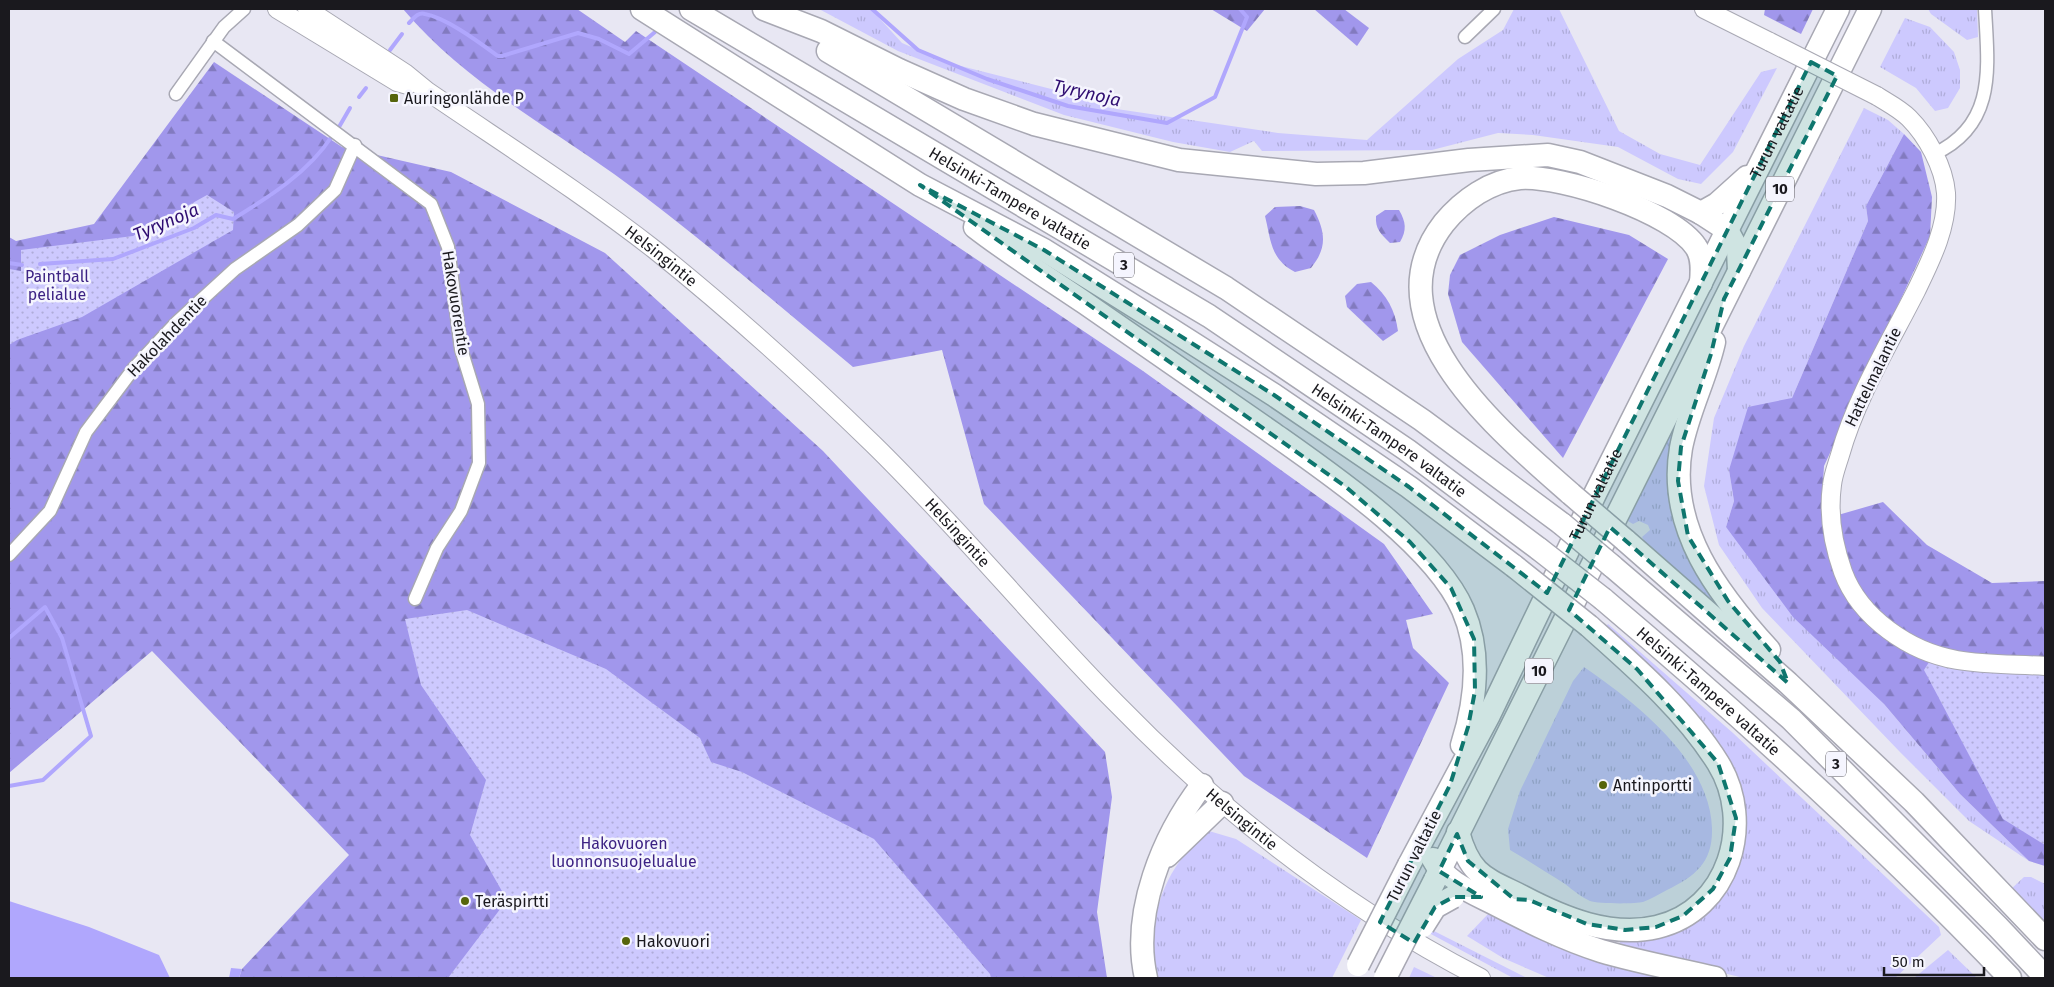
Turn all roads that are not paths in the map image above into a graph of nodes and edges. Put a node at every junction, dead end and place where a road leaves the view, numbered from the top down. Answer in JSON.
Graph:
{"nodes":[{"id":1,"x":232,"y":9,"type":"edge"},
{"id":2,"x":244,"y":9,"type":"edge"},
{"id":3,"x":277,"y":9,"type":"edge"},
{"id":4,"x":307,"y":9,"type":"edge"},
{"id":5,"x":642,"y":9,"type":"edge"},
{"id":6,"x":691,"y":9,"type":"edge"},
{"id":7,"x":756,"y":9,"type":"edge"},
{"id":8,"x":764,"y":9,"type":"edge"},
{"id":9,"x":1494,"y":9,"type":"edge"},
{"id":10,"x":1704,"y":9,"type":"edge"},
{"id":11,"x":1838,"y":9,"type":"edge"},
{"id":12,"x":1870,"y":9,"type":"edge"},
{"id":13,"x":1985,"y":9,"type":"edge"},
{"id":14,"x":224,"y":26,"type":"junction"},
{"id":15,"x":1464,"y":37,"type":"dead end"},
{"id":16,"x":213,"y":41,"type":"junction"},
{"id":17,"x":427,"y":91,"type":"junction"},
{"id":18,"x":176,"y":94,"type":"dead end"},
{"id":19,"x":355,"y":146,"type":"junction"},
{"id":20,"x":1934,"y":154,"type":"junction"},
{"id":21,"x":1760,"y":164,"type":"junction"},
{"id":22,"x":920,"y":185,"type":"junction"},
{"id":23,"x":1701,"y":213,"type":"junction"},
{"id":24,"x":1727,"y":230,"type":"junction"},
{"id":25,"x":1739,"y":271,"type":"junction"},
{"id":26,"x":1701,"y":284,"type":"junction"},
{"id":27,"x":1724,"y":299,"type":"junction"},
{"id":28,"x":9,"y":555,"type":"edge"},
{"id":29,"x":415,"y":599,"type":"dead end"},
{"id":30,"x":2045,"y":666,"type":"edge"},
{"id":31,"x":1788,"y":683,"type":"junction"},
{"id":32,"x":1202,"y":785,"type":"junction"},
{"id":33,"x":1450,"y":785,"type":"junction"},
{"id":34,"x":1222,"y":803,"type":"junction"},
{"id":35,"x":1427,"y":831,"type":"junction"},
{"id":36,"x":1458,"y":832,"type":"junction"},
{"id":37,"x":1159,"y":867,"type":"junction"},
{"id":38,"x":1437,"y":875,"type":"junction"},
{"id":39,"x":1481,"y":897,"type":"junction"},
{"id":40,"x":2045,"y":939,"type":"edge"},
{"id":41,"x":1355,"y":972,"type":"edge"},
{"id":42,"x":2045,"y":977,"type":"edge"},
{"id":43,"x":1146,"y":978,"type":"edge"},
{"id":44,"x":1385,"y":978,"type":"edge"},
{"id":45,"x":1396,"y":978,"type":"edge"},
{"id":46,"x":1480,"y":978,"type":"edge"},
{"id":47,"x":1715,"y":978,"type":"edge"},
{"id":48,"x":2010,"y":978,"type":"edge"}],
"edges":[{"from":1,"to":14,"type":"street"},
{"from":2,"to":14,"type":"street"},
{"from":3,"to":17,"type":"main road","name":"Helsingintie"},
{"from":4,"to":17,"type":"main road","name":"Helsingintie"},
{"from":5,"to":22,"type":"highway"},
{"from":6,"to":48,"type":"highway","name":"Helsinki-Tampere valtatie","number":"3","bridge":true},
{"from":7,"to":42,"type":"highway","name":"Helsinki-Tampere valtatie","number":"3","bridge":true},
{"from":8,"to":23,"type":"highway"},
{"from":9,"to":15,"type":"street"},
{"from":10,"to":20,"type":"main road","name":"Hattelmalantie","bridge":true},
{"from":11,"to":21,"type":"highway","name":"Turun valtatie","number":"10"},
{"from":12,"to":25,"type":"highway","name":"Turun valtatie","number":"10"},
{"from":13,"to":20,"type":"street"},
{"from":14,"to":16,"type":"street"},
{"from":16,"to":18,"type":"street"},
{"from":16,"to":19,"type":"street","name":"Hakovuorentie"},
{"from":17,"to":32,"type":"main road","name":"Helsingintie"},
{"from":19,"to":28,"type":"street","name":"Hakolahdentie"},
{"from":19,"to":29,"type":"street","name":"Hakovuorentie"},
{"from":20,"to":30,"type":"main road","name":"Hattelmalantie"},
{"from":21,"to":23,"type":"highway"},
{"from":21,"to":24,"type":"highway","name":"Turun valtatie","number":"10"},
{"from":22,"to":33,"type":"highway"},
{"from":22,"to":36,"type":"highway","bridge":true},
{"from":23,"to":24,"type":"highway"},
{"from":24,"to":25,"type":"highway"},
{"from":24,"to":26,"type":"highway","name":"Turun valtatie","number":"10"},
{"from":25,"to":27,"type":"highway","name":"Turun valtatie","number":"10"},
{"from":26,"to":31,"type":"highway","bridge":true},
{"from":26,"to":33,"type":"highway","name":"Turun valtatie","number":"10"},
{"from":27,"to":31,"type":"highway"},
{"from":27,"to":36,"type":"highway","name":"Turun valtatie","number":"10"},
{"from":31,"to":40,"type":"highway"},
{"from":32,"to":34,"type":"main road","name":"Helsingintie"},
{"from":32,"to":37,"type":"highway"},
{"from":33,"to":35,"type":"highway","name":"Turun valtatie","number":"10"},
{"from":34,"to":37,"type":"highway"},
{"from":34,"to":46,"type":"main road","name":"Helsingintie"},
{"from":35,"to":38,"type":"highway"},
{"from":35,"to":41,"type":"highway","name":"Turun valtatie","number":"10","bridge":true},
{"from":36,"to":38,"type":"highway","name":"Turun valtatie","number":"10"},
{"from":37,"to":43,"type":"highway"},
{"from":38,"to":39,"type":"highway"},
{"from":38,"to":44,"type":"highway","name":"Turun valtatie","number":"10","bridge":true},
{"from":39,"to":45,"type":"highway","bridge":true},
{"from":39,"to":47,"type":"highway"}]}
